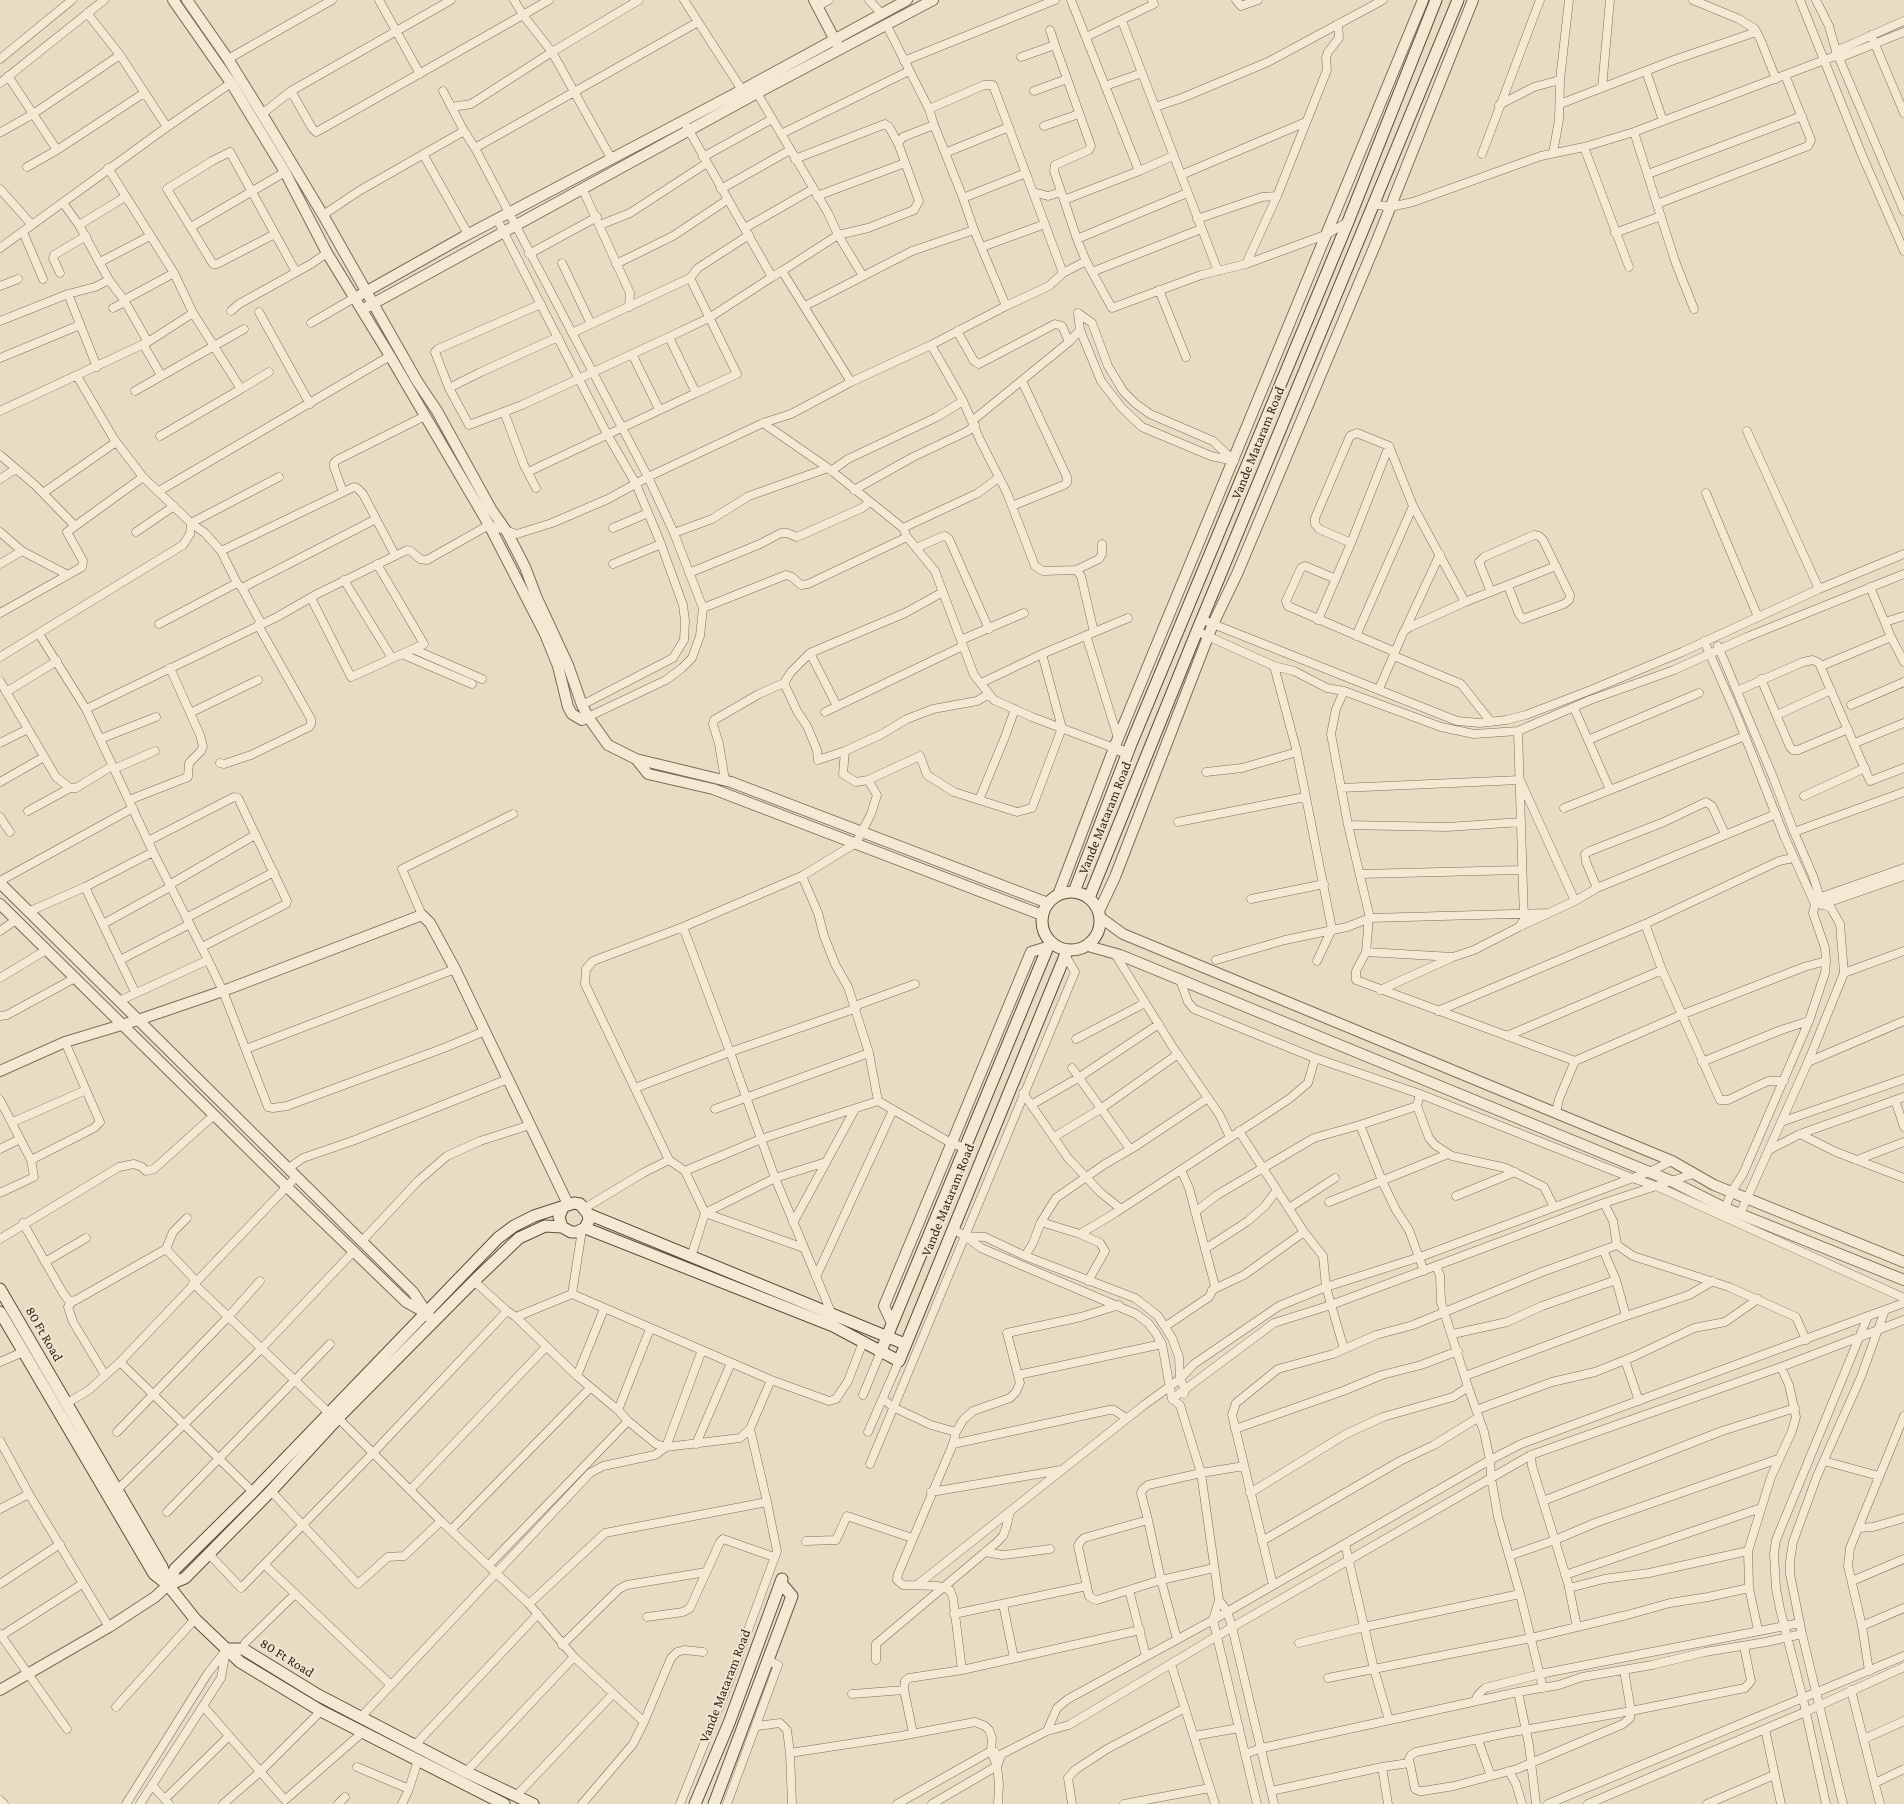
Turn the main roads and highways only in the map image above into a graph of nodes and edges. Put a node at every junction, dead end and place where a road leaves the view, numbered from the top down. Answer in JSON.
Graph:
{"nodes":[{"id":1,"x":1436,"y":0,"type":"edge"},
{"id":2,"x":1458,"y":0,"type":"edge"},
{"id":3,"x":1074,"y":892,"type":"junction"},
{"id":4,"x":1089,"y":898,"type":"junction"},
{"id":5,"x":1049,"y":944,"type":"junction"},
{"id":6,"x":1066,"y":953,"type":"junction"},
{"id":7,"x":565,"y":1206,"type":"junction"},
{"id":8,"x":587,"y":1211,"type":"junction"},
{"id":9,"x":562,"y":1227,"type":"junction"},
{"id":10,"x":583,"y":1229,"type":"junction"},
{"id":11,"x":0,"y":1289,"type":"edge"},
{"id":12,"x":0,"y":1312,"type":"edge"},
{"id":13,"x":430,"y":1318,"type":"junction"},
{"id":14,"x":888,"y":1336,"type":"junction"},
{"id":15,"x":905,"y":1344,"type":"junction"},
{"id":16,"x":881,"y":1351,"type":"junction"},
{"id":17,"x":333,"y":1416,"type":"junction"},
{"id":18,"x":168,"y":1585,"type":"junction"},
{"id":19,"x":227,"y":1649,"type":"junction"},
{"id":20,"x":504,"y":1804,"type":"edge"},
{"id":21,"x":534,"y":1804,"type":"edge"},
{"id":22,"x":695,"y":1804,"type":"edge"},
{"id":23,"x":714,"y":1804,"type":"edge"}],
"edges":[{"from":1,"to":3,"type":"main road","name":"Vande Mataram Road"},
{"from":2,"to":4,"type":"main road","name":"Vande Mataram Road"},
{"from":3,"to":4,"type":"main road"},
{"from":3,"to":5,"type":"main road"},
{"from":4,"to":6,"type":"main road"},
{"from":5,"to":6,"type":"main road"},
{"from":5,"to":14,"type":"main road","name":"Vande Mataram Road"},
{"from":6,"to":15,"type":"main road","name":"Vande Mataram Road"},
{"from":7,"to":8,"type":"main road"},
{"from":7,"to":9,"type":"main road"},
{"from":7,"to":13,"type":"main road"},
{"from":8,"to":10,"type":"main road"},
{"from":8,"to":14,"type":"main road"},
{"from":9,"to":10,"type":"main road"},
{"from":9,"to":13,"type":"main road"},
{"from":10,"to":16,"type":"main road"},
{"from":11,"to":18,"type":"main road","name":"80 Ft Road"},
{"from":12,"to":18,"type":"main road","name":"80 Ft Road"},
{"from":13,"to":17,"type":"main road"},
{"from":14,"to":15,"type":"main road"},
{"from":14,"to":16,"type":"main road","name":"Vande Mataram Road"},
{"from":15,"to":16,"type":"main road","name":"Vande Mataram Road"},
{"from":17,"to":18,"type":"main road"},
{"from":17,"to":18,"type":"main road"},
{"from":18,"to":19,"type":"main road"},
{"from":19,"to":20,"type":"main road","name":"80 Ft Road"},
{"from":19,"to":21,"type":"main road","name":"80 Ft Road"},
{"from":22,"to":23,"type":"main road","name":"Vande Mataram Road"}]}
